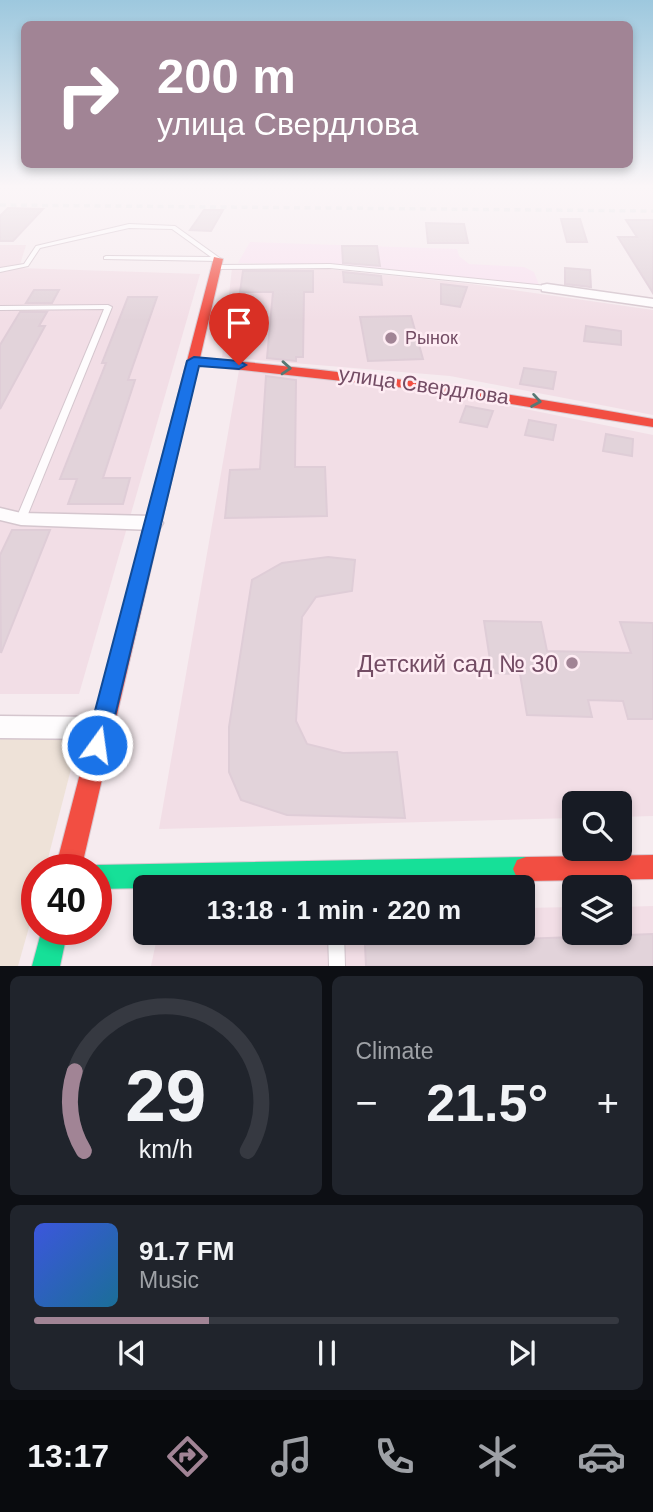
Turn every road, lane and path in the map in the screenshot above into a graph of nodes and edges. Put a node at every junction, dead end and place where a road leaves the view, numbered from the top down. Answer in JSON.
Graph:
{"nodes":[{"id":1,"x":111,"y":230,"type":"edge"},
{"id":2,"x":177,"y":230,"type":"edge"},
{"id":3,"x":106,"y":258,"type":"dead end"},
{"id":4,"x":218,"y":263,"type":"junction"},
{"id":5,"x":0,"y":270,"type":"edge"},
{"id":6,"x":547,"y":288,"type":"joint"},
{"id":7,"x":653,"y":303,"type":"edge"},
{"id":8,"x":0,"y":308,"type":"edge"},
{"id":9,"x":194,"y":361,"type":"junction"},
{"id":10,"x":653,"y":423,"type":"edge"},
{"id":11,"x":0,"y":514,"type":"edge"},
{"id":12,"x":21,"y":519,"type":"junction"},
{"id":13,"x":153,"y":523,"type":"junction"},
{"id":14,"x":0,"y":727,"type":"edge"},
{"id":15,"x":102,"y":728,"type":"junction"},
{"id":16,"x":72,"y":854,"type":"edge"},
{"id":17,"x":653,"y":867,"type":"edge"},
{"id":18,"x":457,"y":875,"type":"edge"},
{"id":19,"x":112,"y":877,"type":"edge"},
{"id":20,"x":133,"y":877,"type":"edge"},
{"id":21,"x":51,"y":945,"type":"edge"},
{"id":22,"x":336,"y":945,"type":"edge"},
{"id":23,"x":46,"y":966,"type":"edge"},
{"id":24,"x":337,"y":966,"type":"edge"}],
"edges":[{"from":1,"to":5,"type":"lane"},
{"from":2,"to":4,"type":"lane"},
{"from":3,"to":4,"type":"lane"},
{"from":4,"to":6,"type":"lane"},
{"from":4,"to":9,"type":"street"},
{"from":6,"to":7,"type":"street"},
{"from":8,"to":12,"type":"lane"},
{"from":9,"to":10,"type":"street","name":"улица Свердлова","one_way":true},
{"from":9,"to":13,"type":"street"},
{"from":11,"to":12,"type":"street"},
{"from":12,"to":13,"type":"street"},
{"from":13,"to":15,"type":"street"},
{"from":14,"to":15,"type":"street"},
{"from":15,"to":16,"type":"street"},
{"from":17,"to":18,"type":"street"},
{"from":19,"to":20,"type":"street"},
{"from":21,"to":23,"type":"street"},
{"from":22,"to":24,"type":"lane"}]}
